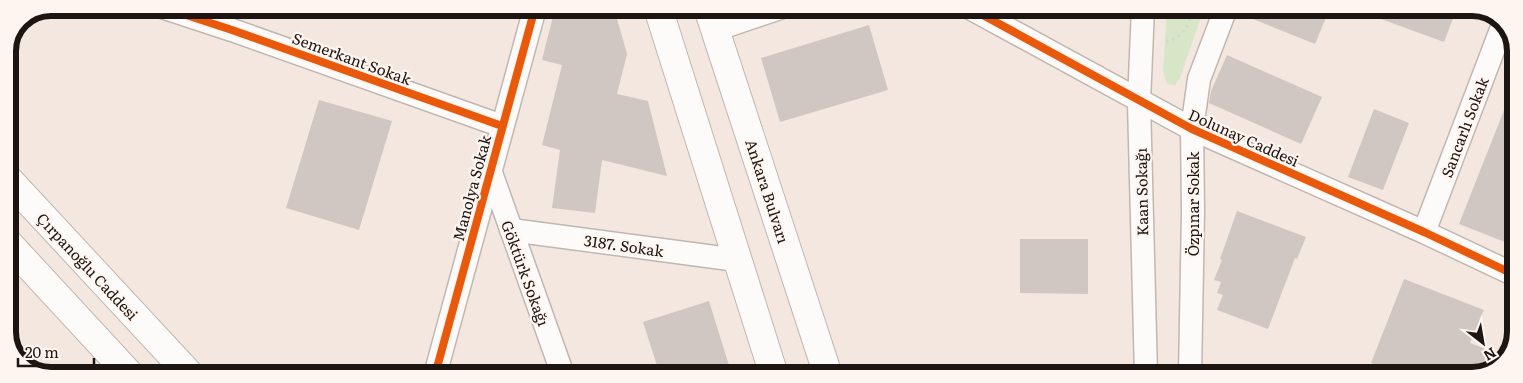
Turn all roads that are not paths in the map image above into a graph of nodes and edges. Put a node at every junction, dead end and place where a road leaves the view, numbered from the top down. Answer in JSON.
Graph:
{"nodes":[{"id":1,"x":189,"y":16,"type":"edge"},
{"id":2,"x":532,"y":16,"type":"edge"},
{"id":3,"x":661,"y":16,"type":"edge"},
{"id":4,"x":731,"y":16,"type":"edge"},
{"id":5,"x":984,"y":16,"type":"edge"},
{"id":6,"x":1143,"y":16,"type":"edge"},
{"id":7,"x":1223,"y":16,"type":"edge"},
{"id":8,"x":712,"y":19,"type":"edge"},
{"id":9,"x":1500,"y":31,"type":"edge"},
{"id":10,"x":1139,"y":102,"type":"junction"},
{"id":11,"x":502,"y":126,"type":"junction"},
{"id":12,"x":1192,"y":129,"type":"junction"},
{"id":13,"x":490,"y":170,"type":"junction"},
{"id":14,"x":16,"y":188,"type":"edge"},
{"id":15,"x":511,"y":230,"type":"junction"},
{"id":16,"x":1424,"y":232,"type":"junction"},
{"id":17,"x":16,"y":252,"type":"edge"},
{"id":18,"x":737,"y":260,"type":"junction"},
{"id":19,"x":1507,"y":272,"type":"edge"},
{"id":20,"x":123,"y":367,"type":"edge"},
{"id":21,"x":183,"y":367,"type":"edge"},
{"id":22,"x":437,"y":367,"type":"edge"},
{"id":23,"x":560,"y":367,"type":"edge"},
{"id":24,"x":771,"y":367,"type":"edge"},
{"id":25,"x":825,"y":367,"type":"edge"},
{"id":26,"x":1146,"y":367,"type":"edge"},
{"id":27,"x":1190,"y":367,"type":"edge"}],
"edges":[{"from":1,"to":11,"type":"street","name":"Semerkant Sokak"},
{"from":2,"to":11,"type":"street","name":"Manolya Sokak"},
{"from":3,"to":18,"type":"main road"},
{"from":4,"to":8,"type":"street"},
{"from":5,"to":10,"type":"street","name":"Dolunay Caddesi"},
{"from":6,"to":10,"type":"street","name":"Kaan Sokağı"},
{"from":7,"to":12,"type":"street","name":"Özpınar Sokak"},
{"from":8,"to":25,"type":"main road","name":"Ankara Bulvarı"},
{"from":9,"to":16,"type":"street","name":"Sancarlı Sokak"},
{"from":10,"to":12,"type":"street","name":"Dolunay Caddesi"},
{"from":10,"to":26,"type":"street","name":"Kaan Sokağı"},
{"from":11,"to":13,"type":"street","name":"Manolya Sokak"},
{"from":12,"to":16,"type":"street","name":"Dolunay Caddesi"},
{"from":12,"to":27,"type":"street","name":"Özpınar Sokak"},
{"from":13,"to":15,"type":"street","name":"Göktürk Sokağı"},
{"from":13,"to":22,"type":"street","name":"Manolya Sokak"},
{"from":14,"to":21,"type":"main road","name":"Çırpanoğlu Caddesi"},
{"from":15,"to":18,"type":"street","name":"3187. Sokak"},
{"from":15,"to":23,"type":"street","name":"Göktürk Sokağı"},
{"from":16,"to":19,"type":"street","name":"Dolunay Caddesi"},
{"from":17,"to":20,"type":"main road"},
{"from":18,"to":24,"type":"main road"}]}
